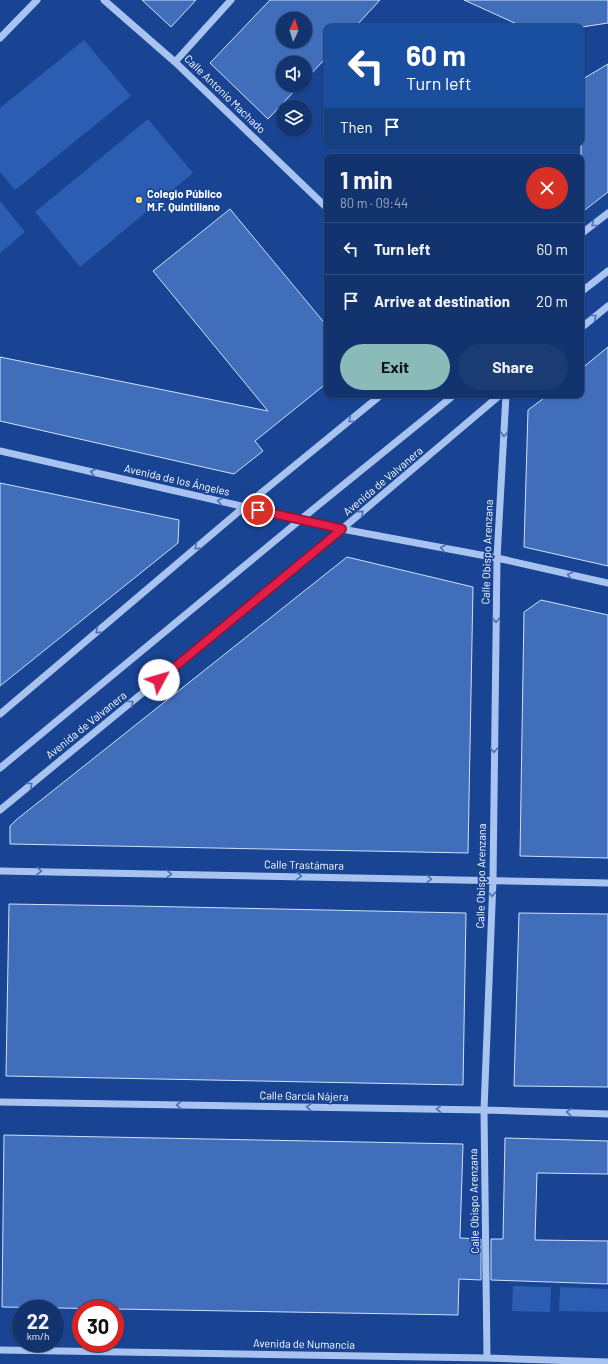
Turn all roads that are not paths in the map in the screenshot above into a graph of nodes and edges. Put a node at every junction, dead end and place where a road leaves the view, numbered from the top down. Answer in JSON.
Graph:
{"nodes":[{"id":1,"x":37,"y":0,"type":"edge"},
{"id":2,"x":104,"y":0,"type":"edge"},
{"id":3,"x":231,"y":0,"type":"edge"},
{"id":4,"x":0,"y":38,"type":"edge"},
{"id":5,"x":175,"y":62,"type":"junction"},
{"id":6,"x":324,"y":205,"type":"edge"},
{"id":7,"x":608,"y":213,"type":"edge"},
{"id":8,"x":584,"y":232,"type":"edge"},
{"id":9,"x":608,"y":270,"type":"edge"},
{"id":10,"x":584,"y":290,"type":"edge"},
{"id":11,"x":608,"y":306,"type":"edge"},
{"id":12,"x":584,"y":326,"type":"edge"},
{"id":13,"x":377,"y":398,"type":"edge"},
{"id":14,"x":450,"y":398,"type":"edge"},
{"id":15,"x":496,"y":398,"type":"edge"},
{"id":16,"x":506,"y":398,"type":"edge"},
{"id":17,"x":0,"y":450,"type":"edge"},
{"id":18,"x":244,"y":507,"type":"junction"},
{"id":19,"x":300,"y":520,"type":"junction"},
{"id":20,"x":342,"y":529,"type":"junction"},
{"id":21,"x":497,"y":558,"type":"junction"},
{"id":22,"x":608,"y":583,"type":"edge"},
{"id":23,"x":0,"y":714,"type":"edge"},
{"id":24,"x":0,"y":768,"type":"edge"},
{"id":25,"x":0,"y":810,"type":"edge"},
{"id":26,"x":0,"y":871,"type":"edge"},
{"id":27,"x":493,"y":880,"type":"junction"},
{"id":28,"x":608,"y":883,"type":"edge"},
{"id":29,"x":0,"y":1102,"type":"edge"},
{"id":30,"x":484,"y":1110,"type":"junction"},
{"id":31,"x":608,"y":1114,"type":"edge"},
{"id":32,"x":0,"y":1350,"type":"edge"},
{"id":33,"x":487,"y":1358,"type":"junction"},
{"id":34,"x":608,"y":1362,"type":"edge"}],
"edges":[{"from":1,"to":4,"type":"street"},
{"from":2,"to":5,"type":"street","name":"Calle Antonio Machado"},
{"from":3,"to":5,"type":"street"},
{"from":5,"to":6,"type":"street","name":"Calle Antonio Machado"},
{"from":7,"to":8,"type":"street","one_way":true},
{"from":9,"to":10,"type":"street"},
{"from":12,"to":11,"type":"street","one_way":true},
{"from":13,"to":18,"type":"street","one_way":true},
{"from":14,"to":19,"type":"street","name":"Avenida de Valvanera"},
{"from":20,"to":15,"type":"street","name":"Avenida de Valvanera","one_way":true},
{"from":16,"to":21,"type":"street","name":"Calle Obispo Arenzana","one_way":true},
{"from":18,"to":17,"type":"street","name":"Avenida de los Ángeles","one_way":true},
{"from":18,"to":19,"type":"street","name":"Avenida de los Ángeles"},
{"from":18,"to":23,"type":"street","one_way":true},
{"from":19,"to":20,"type":"street","name":"Avenida de los Ángeles"},
{"from":19,"to":24,"type":"street","name":"Avenida de Valvanera"},
{"from":21,"to":20,"type":"street","name":"Avenida de los Ángeles","one_way":true},
{"from":25,"to":20,"type":"street","name":"Avenida de Valvanera","one_way":true},
{"from":22,"to":21,"type":"street","name":"Avenida de los Ángeles","one_way":true},
{"from":21,"to":27,"type":"street","name":"Calle Obispo Arenzana","one_way":true},
{"from":26,"to":27,"type":"street","name":"Calle Trastámara","one_way":true},
{"from":27,"to":28,"type":"street","name":"Calle Trastámara"},
{"from":27,"to":30,"type":"street","name":"Calle Obispo Arenzana","one_way":true},
{"from":30,"to":29,"type":"street","name":"Calle García Nájera","one_way":true},
{"from":31,"to":30,"type":"street","name":"Calle García Nájera","one_way":true},
{"from":30,"to":33,"type":"street","name":"Calle Obispo Arenzana"},
{"from":32,"to":33,"type":"street","name":"Avenida de Numancia"},
{"from":33,"to":34,"type":"street","name":"Avenida de Numancia"}]}
